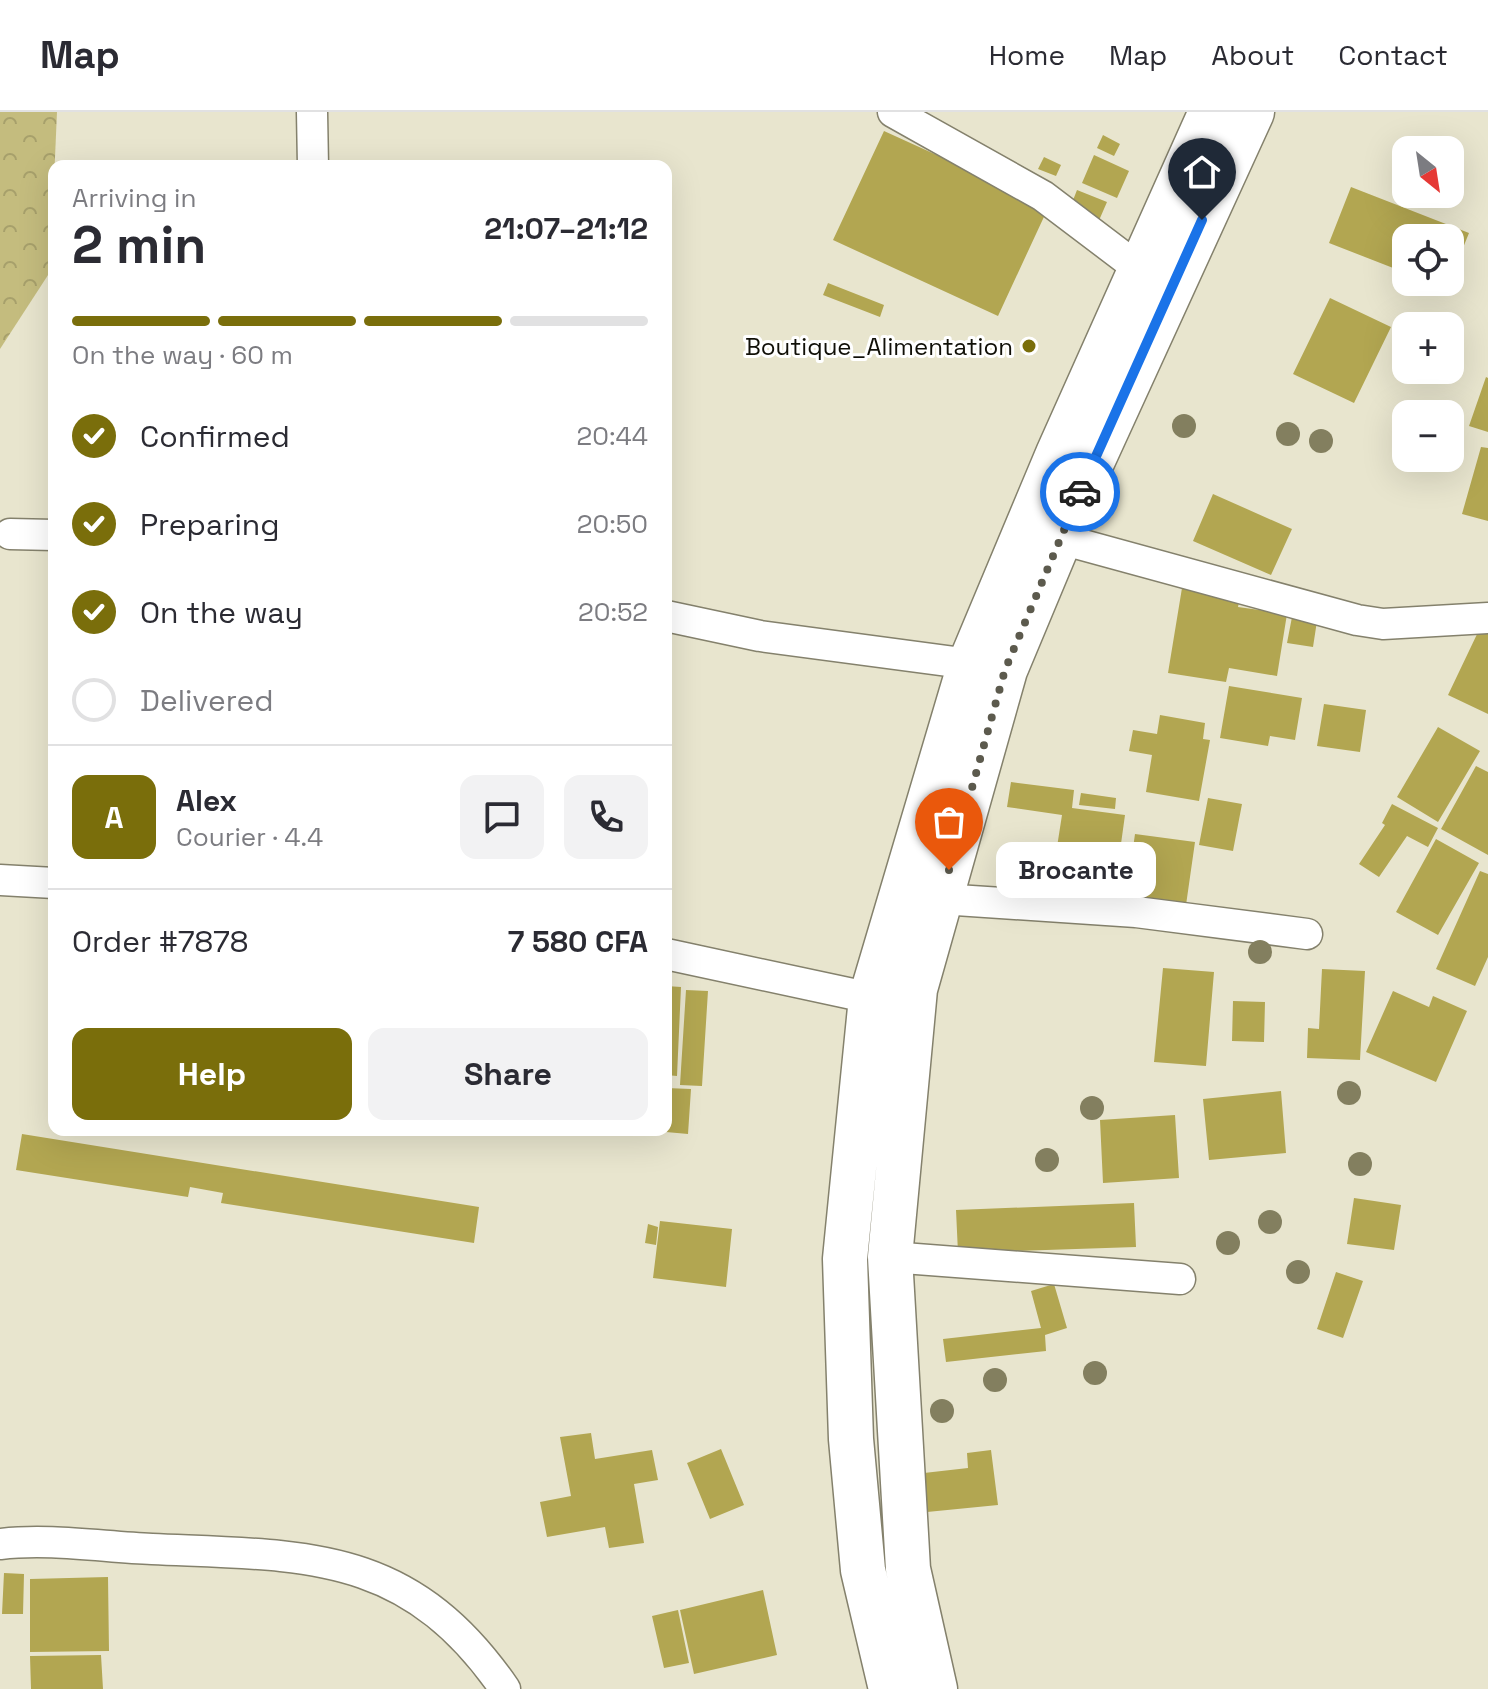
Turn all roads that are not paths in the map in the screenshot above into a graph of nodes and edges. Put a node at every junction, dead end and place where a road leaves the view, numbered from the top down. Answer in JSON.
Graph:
{"nodes":[{"id":1,"x":312,"y":112,"type":"edge"},
{"id":2,"x":893,"y":112,"type":"edge"},
{"id":3,"x":1211,"y":112,"type":"edge"},
{"id":4,"x":1252,"y":112,"type":"edge"},
{"id":5,"x":313,"y":160,"type":"edge"},
{"id":6,"x":1142,"y":271,"type":"junction"},
{"id":7,"x":10,"y":534,"type":"dead end"},
{"id":8,"x":48,"y":535,"type":"edge"},
{"id":9,"x":1061,"y":539,"type":"junction"},
{"id":10,"x":672,"y":617,"type":"edge"},
{"id":11,"x":1488,"y":618,"type":"edge"},
{"id":12,"x":970,"y":664,"type":"junction"},
{"id":13,"x":0,"y":880,"type":"edge"},
{"id":14,"x":48,"y":883,"type":"edge"},
{"id":15,"x":941,"y":899,"type":"junction"},
{"id":16,"x":1307,"y":934,"type":"dead end"},
{"id":17,"x":672,"y":955,"type":"edge"},
{"id":18,"x":871,"y":998,"type":"junction"},
{"id":19,"x":890,"y":1257,"type":"junction"},
{"id":20,"x":1180,"y":1279,"type":"dead end"},
{"id":21,"x":0,"y":1544,"type":"edge"},
{"id":22,"x":505,"y":1689,"type":"edge"},
{"id":23,"x":891,"y":1689,"type":"edge"},
{"id":24,"x":935,"y":1689,"type":"edge"}],
"edges":[{"from":1,"to":5,"type":"street"},
{"from":2,"to":6,"type":"street"},
{"from":3,"to":6,"type":"main road"},
{"from":4,"to":9,"type":"main road"},
{"from":6,"to":12,"type":"main road"},
{"from":7,"to":8,"type":"street"},
{"from":9,"to":11,"type":"street"},
{"from":9,"to":15,"type":"main road"},
{"from":10,"to":12,"type":"street"},
{"from":12,"to":18,"type":"main road"},
{"from":13,"to":14,"type":"street"},
{"from":15,"to":16,"type":"street"},
{"from":15,"to":19,"type":"main road"},
{"from":17,"to":18,"type":"street"},
{"from":18,"to":23,"type":"main road"},
{"from":19,"to":20,"type":"street"},
{"from":19,"to":24,"type":"main road"},
{"from":21,"to":22,"type":"street"}]}
